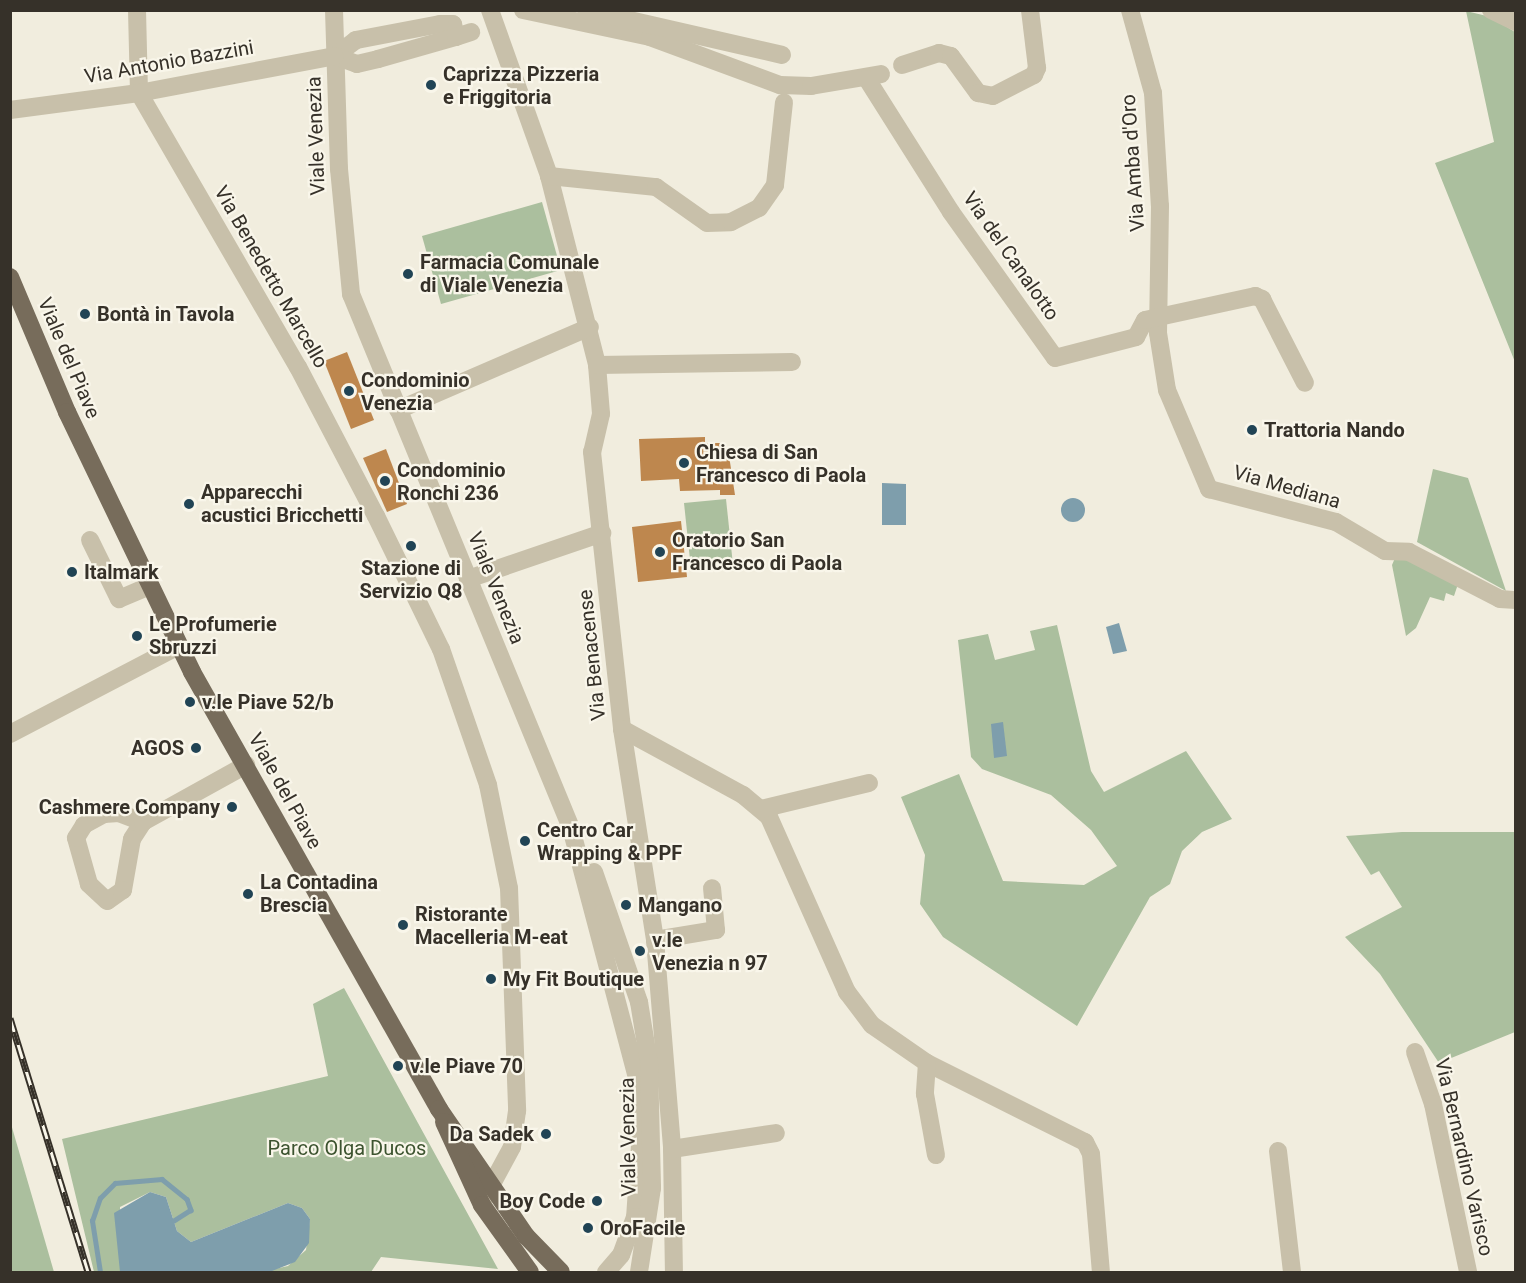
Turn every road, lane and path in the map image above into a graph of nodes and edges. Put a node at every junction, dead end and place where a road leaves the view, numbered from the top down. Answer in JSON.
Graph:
{"nodes":[{"id":1,"x":137,"y":10,"type":"edge"},
{"id":2,"x":334,"y":10,"type":"edge"},
{"id":3,"x":490,"y":10,"type":"edge"},
{"id":4,"x":523,"y":10,"type":"edge"},
{"id":5,"x":586,"y":10,"type":"edge"},
{"id":6,"x":1030,"y":10,"type":"edge"},
{"id":7,"x":1130,"y":10,"type":"edge"},
{"id":8,"x":1491,"y":10,"type":"edge"},
{"id":9,"x":1515,"y":22,"type":"edge"},
{"id":10,"x":460,"y":29,"type":"dead end"},
{"id":11,"x":782,"y":55,"type":"dead end"},
{"id":12,"x":335,"y":56,"type":"junction"},
{"id":13,"x":902,"y":65,"type":"dead end"},
{"id":14,"x":139,"y":93,"type":"junction"},
{"id":15,"x":784,"y":102,"type":"dead end"},
{"id":16,"x":10,"y":110,"type":"edge"},
{"id":17,"x":549,"y":176,"type":"junction"},
{"id":18,"x":10,"y":277,"type":"edge"},
{"id":19,"x":1162,"y":316,"type":"junction"},
{"id":20,"x":590,"y":327,"type":"junction"},
{"id":21,"x":792,"y":362,"type":"dead end"},
{"id":22,"x":597,"y":365,"type":"junction"},
{"id":23,"x":1305,"y":383,"type":"dead end"},
{"id":24,"x":398,"y":410,"type":"junction"},
{"id":25,"x":1209,"y":489,"type":"joint"},
{"id":26,"x":602,"y":533,"type":"junction"},
{"id":27,"x":90,"y":540,"type":"dead end"},
{"id":28,"x":468,"y":579,"type":"junction"},
{"id":29,"x":149,"y":586,"type":"junction"},
{"id":30,"x":1515,"y":600,"type":"edge"},
{"id":31,"x":178,"y":646,"type":"junction"},
{"id":32,"x":622,"y":729,"type":"junction"},
{"id":33,"x":10,"y":734,"type":"edge"},
{"id":34,"x":246,"y":765,"type":"junction"},
{"id":35,"x":869,"y":783,"type":"dead end"},
{"id":36,"x":761,"y":809,"type":"junction"},
{"id":37,"x":142,"y":822,"type":"junction"},
{"id":38,"x":571,"y":828,"type":"junction"},
{"id":39,"x":712,"y":888,"type":"dead end"},
{"id":40,"x":655,"y":940,"type":"junction"},
{"id":41,"x":656,"y":970,"type":"junction"},
{"id":42,"x":631,"y":974,"type":"junction"},
{"id":43,"x":639,"y":1002,"type":"junction"},
{"id":44,"x":1415,"y":1052,"type":"dead end"},
{"id":45,"x":927,"y":1063,"type":"junction"},
{"id":46,"x":643,"y":1101,"type":"junction"},
{"id":47,"x":439,"y":1109,"type":"junction"},
{"id":48,"x":776,"y":1133,"type":"dead end"},
{"id":49,"x":672,"y":1149,"type":"junction"},
{"id":50,"x":1278,"y":1151,"type":"dead end"},
{"id":51,"x":936,"y":1155,"type":"dead end"},
{"id":52,"x":491,"y":1184,"type":"junction"},
{"id":53,"x":482,"y":1205,"type":"junction"},
{"id":54,"x":530,"y":1272,"type":"edge"},
{"id":55,"x":561,"y":1272,"type":"edge"},
{"id":56,"x":606,"y":1272,"type":"edge"},
{"id":57,"x":639,"y":1272,"type":"edge"},
{"id":58,"x":674,"y":1272,"type":"edge"},
{"id":59,"x":1101,"y":1272,"type":"edge"},
{"id":60,"x":1292,"y":1272,"type":"edge"},
{"id":61,"x":1468,"y":1272,"type":"edge"}],
"edges":[{"from":1,"to":14,"type":"street"},
{"from":2,"to":12,"type":"street","name":"Viale Venezia"},
{"from":3,"to":17,"type":"street","name":"Via Benacense"},
{"from":4,"to":19,"type":"street","name":"Via del Canalotto"},
{"from":5,"to":11,"type":"street"},
{"from":6,"to":13,"type":"street"},
{"from":7,"to":19,"type":"street","name":"Via Amba d'Oro"},
{"from":8,"to":9,"type":"street"},
{"from":10,"to":12,"type":"street"},
{"from":12,"to":14,"type":"street","name":"Via Antonio Bazzini"},
{"from":12,"to":24,"type":"street","name":"Viale Venezia"},
{"from":14,"to":16,"type":"street","name":"Via Antonio Bazzini"},
{"from":14,"to":52,"type":"street","name":"Via Benedetto Marcello"},
{"from":15,"to":17,"type":"street"},
{"from":17,"to":20,"type":"street","name":"Via Benacense"},
{"from":18,"to":29,"type":"main road","name":"Viale del Piave"},
{"from":19,"to":23,"type":"street"},
{"from":19,"to":25,"type":"street","name":"Via Amba d'Oro"},
{"from":20,"to":22,"type":"street","name":"Via Benacense"},
{"from":20,"to":24,"type":"street"},
{"from":21,"to":22,"type":"street"},
{"from":22,"to":26,"type":"street","name":"Via Benacense"},
{"from":24,"to":28,"type":"street","name":"Viale Venezia"},
{"from":25,"to":30,"type":"street","name":"Via Mediana"},
{"from":26,"to":28,"type":"street"},
{"from":26,"to":32,"type":"street","name":"Via Benacense"},
{"from":27,"to":29,"type":"street"},
{"from":28,"to":38,"type":"street","name":"Viale Venezia"},
{"from":29,"to":31,"type":"main road","name":"Viale del Piave"},
{"from":31,"to":33,"type":"street"},
{"from":31,"to":34,"type":"main road","name":"Viale del Piave"},
{"from":32,"to":36,"type":"street"},
{"from":32,"to":40,"type":"street","name":"Via Benacense"},
{"from":34,"to":37,"type":"street"},
{"from":34,"to":47,"type":"main road","name":"Viale del Piave"},
{"from":35,"to":36,"type":"street"},
{"from":36,"to":45,"type":"street"},
{"from":37,"to":37,"type":"street"},
{"from":38,"to":42,"type":"street","name":"Viale Venezia"},
{"from":38,"to":46,"type":"street","name":"Viale Venezia"},
{"from":39,"to":40,"type":"street"},
{"from":40,"to":41,"type":"street","name":"Via Benacense"},
{"from":41,"to":42,"type":"street"},
{"from":41,"to":43,"type":"street","name":"Via Benacense"},
{"from":41,"to":49,"type":"street","name":"Via Benacense"},
{"from":42,"to":43,"type":"street","name":"Viale Venezia"},
{"from":43,"to":46,"type":"street","name":"Viale Venezia"},
{"from":43,"to":57,"type":"street","name":"Viale Venezia"},
{"from":44,"to":61,"type":"street","name":"Via Bernardino Varisco"},
{"from":45,"to":51,"type":"street"},
{"from":45,"to":59,"type":"street"},
{"from":46,"to":56,"type":"street","name":"Viale Venezia"},
{"from":47,"to":52,"type":"main road","name":"Viale del Piave"},
{"from":47,"to":53,"type":"main road","name":"Viale del Piave"},
{"from":48,"to":49,"type":"street"},
{"from":49,"to":58,"type":"street","name":"Via Benacense"},
{"from":50,"to":60,"type":"street"},
{"from":52,"to":53,"type":"street","name":"Via Benedetto Marcello"},
{"from":52,"to":55,"type":"main road","name":"Viale del Piave"},
{"from":53,"to":54,"type":"main road","name":"Viale del Piave"}]}
